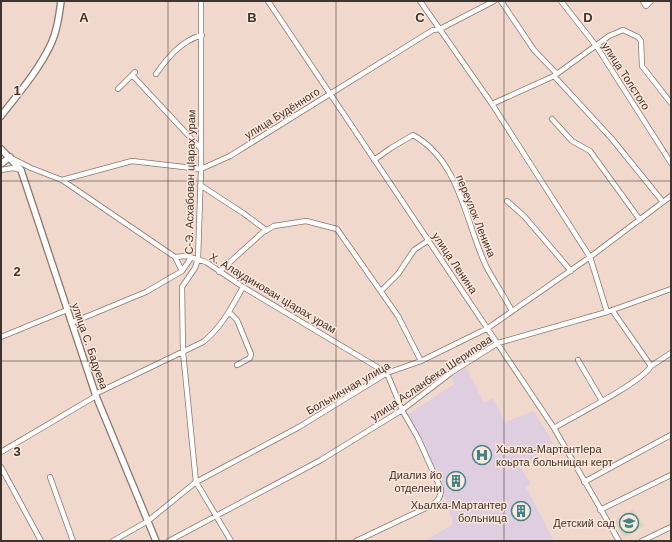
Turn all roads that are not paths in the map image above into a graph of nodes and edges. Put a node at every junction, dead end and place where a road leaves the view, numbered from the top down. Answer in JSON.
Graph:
{"nodes":[{"id":1,"x":61,"y":1,"type":"edge"},
{"id":2,"x":201,"y":1,"type":"edge"},
{"id":3,"x":268,"y":1,"type":"edge"},
{"id":4,"x":420,"y":1,"type":"edge"},
{"id":5,"x":494,"y":1,"type":"edge"},
{"id":6,"x":501,"y":1,"type":"edge"},
{"id":7,"x":561,"y":1,"type":"edge"},
{"id":8,"x":643,"y":1,"type":"edge"},
{"id":9,"x":651,"y":1,"type":"edge"},
{"id":10,"x":440,"y":29,"type":"junction"},
{"id":11,"x":202,"y":35,"type":"junction"},
{"id":12,"x":597,"y":47,"type":"junction"},
{"id":13,"x":156,"y":74,"type":"dead end"},
{"id":14,"x":555,"y":75,"type":"junction"},
{"id":15,"x":118,"y":89,"type":"dead end"},
{"id":16,"x":329,"y":94,"type":"junction"},
{"id":17,"x":671,"y":103,"type":"edge"},
{"id":18,"x":492,"y":104,"type":"junction"},
{"id":19,"x":1,"y":116,"type":"edge"},
{"id":20,"x":552,"y":119,"type":"dead end"},
{"id":21,"x":1,"y":149,"type":"edge"},
{"id":22,"x":201,"y":149,"type":"junction"},
{"id":23,"x":10,"y":157,"type":"junction"},
{"id":24,"x":374,"y":160,"type":"junction"},
{"id":25,"x":1,"y":164,"type":"edge"},
{"id":26,"x":671,"y":164,"type":"edge"},
{"id":27,"x":201,"y":169,"type":"junction"},
{"id":28,"x":1,"y":170,"type":"edge"},
{"id":29,"x":21,"y":170,"type":"junction"},
{"id":30,"x":62,"y":180,"type":"junction"},
{"id":31,"x":200,"y":185,"type":"junction"},
{"id":32,"x":671,"y":196,"type":"edge"},
{"id":33,"x":507,"y":201,"type":"dead end"},
{"id":34,"x":663,"y":202,"type":"junction"},
{"id":35,"x":640,"y":220,"type":"junction"},
{"id":36,"x":266,"y":230,"type":"junction"},
{"id":37,"x":429,"y":240,"type":"junction"},
{"id":38,"x":175,"y":257,"type":"junction"},
{"id":39,"x":191,"y":258,"type":"junction"},
{"id":40,"x":590,"y":258,"type":"junction"},
{"id":41,"x":198,"y":259,"type":"junction"},
{"id":42,"x":182,"y":271,"type":"junction"},
{"id":43,"x":571,"y":271,"type":"junction"},
{"id":44,"x":219,"y":272,"type":"junction"},
{"id":45,"x":243,"y":287,"type":"junction"},
{"id":46,"x":671,"y":289,"type":"edge"},
{"id":47,"x":381,"y":291,"type":"junction"},
{"id":48,"x":67,"y":310,"type":"junction"},
{"id":49,"x":512,"y":311,"type":"junction"},
{"id":50,"x":610,"y":311,"type":"junction"},
{"id":51,"x":229,"y":312,"type":"junction"},
{"id":52,"x":71,"y":323,"type":"junction"},
{"id":53,"x":488,"y":328,"type":"junction"},
{"id":54,"x":1,"y":337,"type":"edge"},
{"id":55,"x":498,"y":343,"type":"junction"},
{"id":56,"x":183,"y":352,"type":"junction"},
{"id":57,"x":671,"y":353,"type":"edge"},
{"id":58,"x":578,"y":360,"type":"dead end"},
{"id":59,"x":421,"y":361,"type":"junction"},
{"id":60,"x":237,"y":365,"type":"dead end"},
{"id":61,"x":651,"y":366,"type":"junction"},
{"id":62,"x":387,"y":372,"type":"junction"},
{"id":63,"x":96,"y":395,"type":"junction"},
{"id":64,"x":602,"y":401,"type":"junction"},
{"id":65,"x":402,"y":410,"type":"junction"},
{"id":66,"x":554,"y":428,"type":"junction"},
{"id":67,"x":671,"y":435,"type":"edge"},
{"id":68,"x":1,"y":452,"type":"edge"},
{"id":69,"x":1,"y":467,"type":"edge"},
{"id":70,"x":671,"y":474,"type":"edge"},
{"id":71,"x":50,"y":477,"type":"dead end"},
{"id":72,"x":196,"y":482,"type":"junction"},
{"id":73,"x":584,"y":482,"type":"junction"},
{"id":74,"x":600,"y":510,"type":"junction"},
{"id":75,"x":216,"y":516,"type":"junction"},
{"id":76,"x":148,"y":521,"type":"junction"},
{"id":77,"x":671,"y":527,"type":"edge"},
{"id":78,"x":41,"y":541,"type":"edge"},
{"id":79,"x":73,"y":541,"type":"edge"},
{"id":80,"x":113,"y":541,"type":"edge"},
{"id":81,"x":156,"y":541,"type":"edge"},
{"id":82,"x":169,"y":541,"type":"edge"},
{"id":83,"x":231,"y":541,"type":"edge"},
{"id":84,"x":356,"y":541,"type":"edge"},
{"id":85,"x":619,"y":541,"type":"edge"},
{"id":86,"x":642,"y":541,"type":"edge"}],
"edges":[{"from":1,"to":19,"type":"main road"},
{"from":2,"to":11,"type":"street","name":"С-Э. Асхабован цIарах урам"},
{"from":3,"to":16,"type":"street","name":"улица Ленина"},
{"from":4,"to":10,"type":"street"},
{"from":5,"to":10,"type":"street","name":"улица Будённого"},
{"from":6,"to":14,"type":"street"},
{"from":7,"to":12,"type":"street","name":"улица Толстого"},
{"from":8,"to":9,"type":"street"},
{"from":10,"to":16,"type":"street","name":"улица Будённого"},
{"from":10,"to":18,"type":"street"},
{"from":11,"to":13,"type":"street"},
{"from":11,"to":22,"type":"street","name":"С-Э. Асхабован цIарах урам"},
{"from":12,"to":14,"type":"street"},
{"from":12,"to":17,"type":"street"},
{"from":12,"to":26,"type":"street","name":"улица Толстого"},
{"from":14,"to":18,"type":"street"},
{"from":14,"to":34,"type":"street"},
{"from":15,"to":22,"type":"street"},
{"from":16,"to":24,"type":"street","name":"улица Ленина"},
{"from":16,"to":27,"type":"street","name":"улица Будённого"},
{"from":18,"to":40,"type":"street"},
{"from":20,"to":35,"type":"street"},
{"from":21,"to":23,"type":"main road","name":"улица С. Бадуева"},
{"from":22,"to":27,"type":"street","name":"С-Э. Асхабован цIарах урам"},
{"from":23,"to":25,"type":"main road"},
{"from":23,"to":29,"type":"main road","name":"улица С. Бадуева"},
{"from":23,"to":30,"type":"street"},
{"from":24,"to":37,"type":"street","name":"улица Ленина"},
{"from":24,"to":49,"type":"street","name":"переулок Ленина"},
{"from":27,"to":30,"type":"street"},
{"from":27,"to":31,"type":"street","name":"С-Э. Асхабован цIарах урам"},
{"from":28,"to":29,"type":"street"},
{"from":29,"to":48,"type":"main road","name":"улица С. Бадуева"},
{"from":30,"to":38,"type":"street"},
{"from":31,"to":36,"type":"street"},
{"from":31,"to":41,"type":"street","name":"С-Э. Асхабован цIарах урам"},
{"from":32,"to":34,"type":"street","name":"Больничная улица"},
{"from":33,"to":43,"type":"street"},
{"from":34,"to":35,"type":"street","name":"Больничная улица"},
{"from":35,"to":40,"type":"street","name":"Больничная улица"},
{"from":36,"to":44,"type":"street"},
{"from":36,"to":47,"type":"street"},
{"from":37,"to":47,"type":"street"},
{"from":37,"to":53,"type":"street","name":"улица Ленина"},
{"from":38,"to":39,"type":"street","name":"Х. Алаудинован цIарах урам"},
{"from":38,"to":42,"type":"street"},
{"from":39,"to":41,"type":"street","name":"Х. Алаудинован цIарах урам"},
{"from":39,"to":42,"type":"street"},
{"from":40,"to":43,"type":"street","name":"Больничная улица"},
{"from":40,"to":50,"type":"street"},
{"from":41,"to":44,"type":"street","name":"Х. Алаудинован цIарах урам"},
{"from":41,"to":56,"type":"street","name":"С-Э. Асхабован цIарах урам"},
{"from":42,"to":52,"type":"street"},
{"from":43,"to":49,"type":"street","name":"Больничная улица"},
{"from":44,"to":45,"type":"street","name":"Х. Алаудинован цIарах урам"},
{"from":45,"to":51,"type":"street"},
{"from":45,"to":62,"type":"street","name":"Х. Алаудинован цIарах урам"},
{"from":46,"to":50,"type":"street","name":"улица Асланбека Шерипова"},
{"from":47,"to":59,"type":"street"},
{"from":48,"to":52,"type":"main road","name":"улица С. Бадуева"},
{"from":48,"to":54,"type":"street"},
{"from":49,"to":53,"type":"street","name":"Больничная улица"},
{"from":50,"to":55,"type":"street","name":"улица Асланбека Шерипова"},
{"from":50,"to":61,"type":"street"},
{"from":51,"to":56,"type":"street"},
{"from":51,"to":60,"type":"street"},
{"from":52,"to":63,"type":"main road","name":"улица С. Бадуева"},
{"from":53,"to":55,"type":"street","name":"улица Ленина"},
{"from":53,"to":59,"type":"street","name":"Больничная улица"},
{"from":55,"to":65,"type":"street","name":"улица Асланбека Шерипова"},
{"from":55,"to":66,"type":"street","name":"улица Ленина"},
{"from":56,"to":63,"type":"street"},
{"from":56,"to":72,"type":"street","name":"С-Э. Асхабован цIарах урам"},
{"from":57,"to":61,"type":"street"},
{"from":58,"to":64,"type":"street"},
{"from":59,"to":62,"type":"street","name":"Больничная улица"},
{"from":61,"to":64,"type":"street"},
{"from":62,"to":65,"type":"street"},
{"from":62,"to":72,"type":"street","name":"Больничная улица"},
{"from":63,"to":68,"type":"street"},
{"from":63,"to":76,"type":"main road","name":"улица С. Бадуева"},
{"from":64,"to":66,"type":"street"},
{"from":65,"to":75,"type":"street","name":"улица Асланбека Шерипова"},
{"from":65,"to":84,"type":"street"},
{"from":66,"to":73,"type":"street","name":"улица Ленина"},
{"from":67,"to":73,"type":"street"},
{"from":69,"to":78,"type":"street"},
{"from":70,"to":74,"type":"street"},
{"from":71,"to":79,"type":"street"},
{"from":72,"to":75,"type":"street","name":"С-Э. Асхабован цIарах урам"},
{"from":72,"to":76,"type":"street","name":"Больничная улица"},
{"from":73,"to":74,"type":"street","name":"улица Ленина"},
{"from":74,"to":85,"type":"street","name":"улица Ленина"},
{"from":75,"to":82,"type":"street","name":"улица Асланбека Шерипова"},
{"from":75,"to":83,"type":"street","name":"С-Э. Асхабован цIарах урам"},
{"from":76,"to":80,"type":"street","name":"Больничная улица"},
{"from":76,"to":81,"type":"main road","name":"улица С. Бадуева"},
{"from":77,"to":86,"type":"street"}]}
